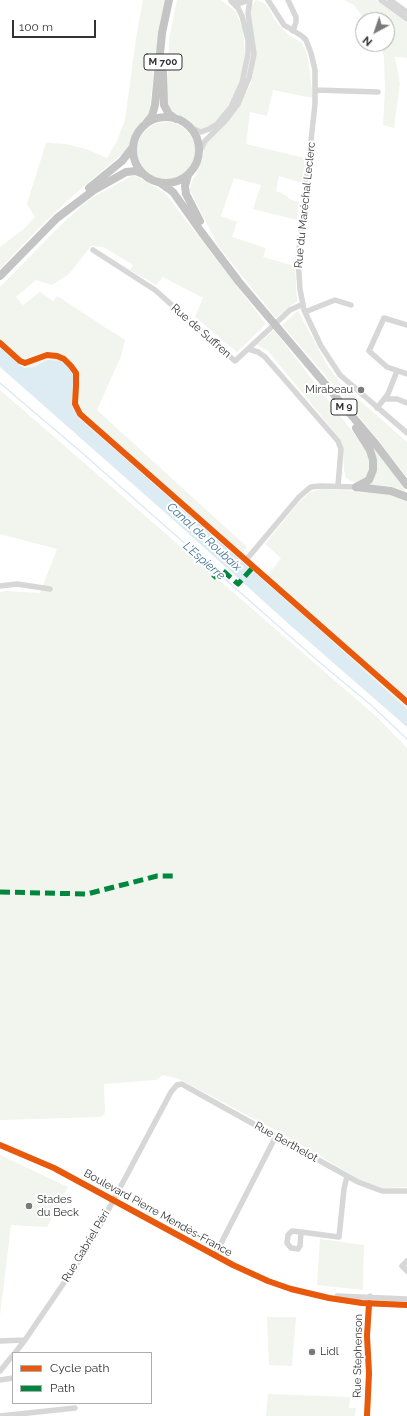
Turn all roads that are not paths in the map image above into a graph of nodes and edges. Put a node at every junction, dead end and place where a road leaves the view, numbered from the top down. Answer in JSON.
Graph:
{"nodes":[{"id":1,"x":169,"y":0,"type":"edge"},
{"id":2,"x":173,"y":0,"type":"edge"},
{"id":3,"x":230,"y":0,"type":"edge"},
{"id":4,"x":249,"y":0,"type":"edge"},
{"id":5,"x":268,"y":0,"type":"edge"},
{"id":6,"x":273,"y":0,"type":"edge"},
{"id":7,"x":288,"y":0,"type":"edge"},
{"id":8,"x":381,"y":0,"type":"edge"},
{"id":9,"x":390,"y":0,"type":"edge"},
{"id":10,"x":407,"y":12,"type":"edge"},
{"id":11,"x":407,"y":19,"type":"edge"},
{"id":12,"x":282,"y":22,"type":"junction"},
{"id":13,"x":292,"y":31,"type":"junction"},
{"id":14,"x":316,"y":90,"type":"junction"},
{"id":15,"x":378,"y":92,"type":"dead end"},
{"id":16,"x":176,"y":119,"type":"junction"},
{"id":17,"x":145,"y":125,"type":"junction"},
{"id":18,"x":189,"y":127,"type":"junction"},
{"id":19,"x":134,"y":147,"type":"junction"},
{"id":20,"x":198,"y":155,"type":"junction"},
{"id":21,"x":143,"y":174,"type":"junction"},
{"id":22,"x":188,"y":175,"type":"junction"},
{"id":23,"x":159,"y":182,"type":"junction"},
{"id":24,"x":57,"y":218,"type":"junction"},
{"id":25,"x":93,"y":250,"type":"dead end"},
{"id":26,"x":215,"y":250,"type":"junction"},
{"id":27,"x":0,"y":276,"type":"edge"},
{"id":28,"x":303,"y":304,"type":"junction"},
{"id":29,"x":351,"y":305,"type":"dead end"},
{"id":30,"x":305,"y":312,"type":"junction"},
{"id":31,"x":407,"y":325,"type":"edge"},
{"id":32,"x":248,"y":349,"type":"junction"},
{"id":33,"x":397,"y":371,"type":"junction"},
{"id":34,"x":407,"y":374,"type":"edge"},
{"id":35,"x":327,"y":387,"type":"junction"},
{"id":36,"x":384,"y":399,"type":"junction"},
{"id":37,"x":407,"y":403,"type":"edge"},
{"id":38,"x":377,"y":408,"type":"junction"},
{"id":39,"x":407,"y":433,"type":"edge"},
{"id":40,"x":407,"y":485,"type":"edge"},
{"id":41,"x":338,"y":486,"type":"junction"},
{"id":42,"x":356,"y":487,"type":"junction"},
{"id":43,"x":407,"y":498,"type":"edge"},
{"id":44,"x":246,"y":560,"type":"dead end"},
{"id":45,"x":0,"y":586,"type":"edge"},
{"id":46,"x":50,"y":589,"type":"dead end"},
{"id":47,"x":171,"y":1092,"type":"joint"},
{"id":48,"x":276,"y":1136,"type":"junction"},
{"id":49,"x":0,"y":1145,"type":"edge"},
{"id":50,"x":347,"y":1176,"type":"junction"},
{"id":51,"x":407,"y":1191,"type":"edge"},
{"id":52,"x":114,"y":1200,"type":"junction"},
{"id":53,"x":301,"y":1232,"type":"dead end"},
{"id":54,"x":214,"y":1255,"type":"junction"},
{"id":55,"x":407,"y":1261,"type":"edge"},
{"id":56,"x":407,"y":1271,"type":"edge"},
{"id":57,"x":308,"y":1293,"type":"junction"},
{"id":58,"x":370,"y":1296,"type":"junction"},
{"id":59,"x":407,"y":1299,"type":"edge"},
{"id":60,"x":369,"y":1303,"type":"junction"},
{"id":61,"x":407,"y":1305,"type":"edge"},
{"id":62,"x":25,"y":1340,"type":"junction"},
{"id":63,"x":1,"y":1341,"type":"edge"},
{"id":64,"x":16,"y":1352,"type":"edge"},
{"id":65,"x":12,"y":1356,"type":"edge"},
{"id":66,"x":0,"y":1371,"type":"edge"},
{"id":67,"x":12,"y":1378,"type":"edge"},
{"id":68,"x":0,"y":1380,"type":"edge"},
{"id":69,"x":75,"y":1408,"type":"dead end"},
{"id":70,"x":0,"y":1416,"type":"edge"},
{"id":71,"x":367,"y":1416,"type":"edge"}],
"edges":[{"from":1,"to":17,"type":"highway","number":"M 700"},
{"from":2,"to":16,"type":"highway","number":"M 700"},
{"from":3,"to":4,"type":"street"},
{"from":3,"to":18,"type":"street"},
{"from":4,"to":20,"type":"street"},
{"from":5,"to":12,"type":"street","name":"Rue du Maréchal Leclerc"},
{"from":6,"to":12,"type":"street","name":"Rue du Maréchal Leclerc"},
{"from":7,"to":13,"type":"street"},
{"from":8,"to":11,"type":"street"},
{"from":9,"to":10,"type":"street"},
{"from":12,"to":13,"type":"street","name":"Rue du Maréchal Leclerc"},
{"from":13,"to":14,"type":"street","name":"Rue du Maréchal Leclerc"},
{"from":14,"to":15,"type":"street"},
{"from":14,"to":28,"type":"street","name":"Rue du Maréchal Leclerc"},
{"from":16,"to":17,"type":"highway"},
{"from":16,"to":18,"type":"highway"},
{"from":17,"to":19,"type":"highway"},
{"from":18,"to":20,"type":"highway"},
{"from":19,"to":21,"type":"highway"},
{"from":19,"to":24,"type":"highway"},
{"from":20,"to":22,"type":"highway"},
{"from":21,"to":23,"type":"highway"},
{"from":21,"to":24,"type":"highway"},
{"from":22,"to":23,"type":"highway"},
{"from":22,"to":26,"type":"highway","number":"M 9"},
{"from":23,"to":26,"type":"highway","number":"M 9"},
{"from":24,"to":27,"type":"highway"},
{"from":25,"to":32,"type":"street","name":"Rue de Suffren"},
{"from":26,"to":35,"type":"highway","number":"M 9"},
{"from":28,"to":30,"type":"street","name":"Rue du Maréchal Leclerc"},
{"from":28,"to":32,"type":"street","name":"Rue de Suffren"},
{"from":29,"to":30,"type":"street"},
{"from":30,"to":38,"type":"street","name":"Rue du Maréchal Leclerc"},
{"from":31,"to":33,"type":"street"},
{"from":32,"to":41,"type":"street"},
{"from":33,"to":34,"type":"street"},
{"from":33,"to":36,"type":"street"},
{"from":35,"to":40,"type":"highway","number":"M 9"},
{"from":35,"to":42,"type":"highway"},
{"from":36,"to":37,"type":"street"},
{"from":36,"to":38,"type":"street"},
{"from":38,"to":39,"type":"street","name":"Rue du Maréchal Leclerc"},
{"from":41,"to":42,"type":"street"},
{"from":41,"to":44,"type":"street"},
{"from":42,"to":43,"type":"highway"},
{"from":45,"to":46,"type":"street"},
{"from":47,"to":48,"type":"street","name":"Rue Berthelot"},
{"from":47,"to":52,"type":"street","name":"Rue Gabriel Péri"},
{"from":48,"to":50,"type":"street","name":"Rue Berthelot"},
{"from":48,"to":54,"type":"street"},
{"from":49,"to":52,"type":"street","name":"Boulevard Pierre Mendès-France"},
{"from":50,"to":51,"type":"street","name":"Rue Berthelot"},
{"from":50,"to":53,"type":"street"},
{"from":52,"to":54,"type":"street","name":"Boulevard Pierre Mendès-France"},
{"from":52,"to":62,"type":"street","name":"Rue Gabriel Péri"},
{"from":54,"to":57,"type":"street","name":"Boulevard Pierre Mendès-France"},
{"from":55,"to":56,"type":"street"},
{"from":57,"to":58,"type":"street","name":"Boulevard Pierre Mendès-France"},
{"from":57,"to":60,"type":"street","name":"Boulevard Pierre Mendès-France"},
{"from":58,"to":59,"type":"street","name":"Boulevard Pierre Mendès-France"},
{"from":58,"to":60,"type":"street","name":"Rue Stephenson"},
{"from":60,"to":61,"type":"street","name":"Boulevard Pierre Mendès-France"},
{"from":60,"to":71,"type":"street","name":"Rue Stephenson"},
{"from":62,"to":63,"type":"street"},
{"from":62,"to":64,"type":"street","name":"Rue Gabriel Péri"},
{"from":65,"to":66,"type":"street","name":"Rue Gabriel Péri"},
{"from":67,"to":68,"type":"street"},
{"from":69,"to":70,"type":"street"}]}
